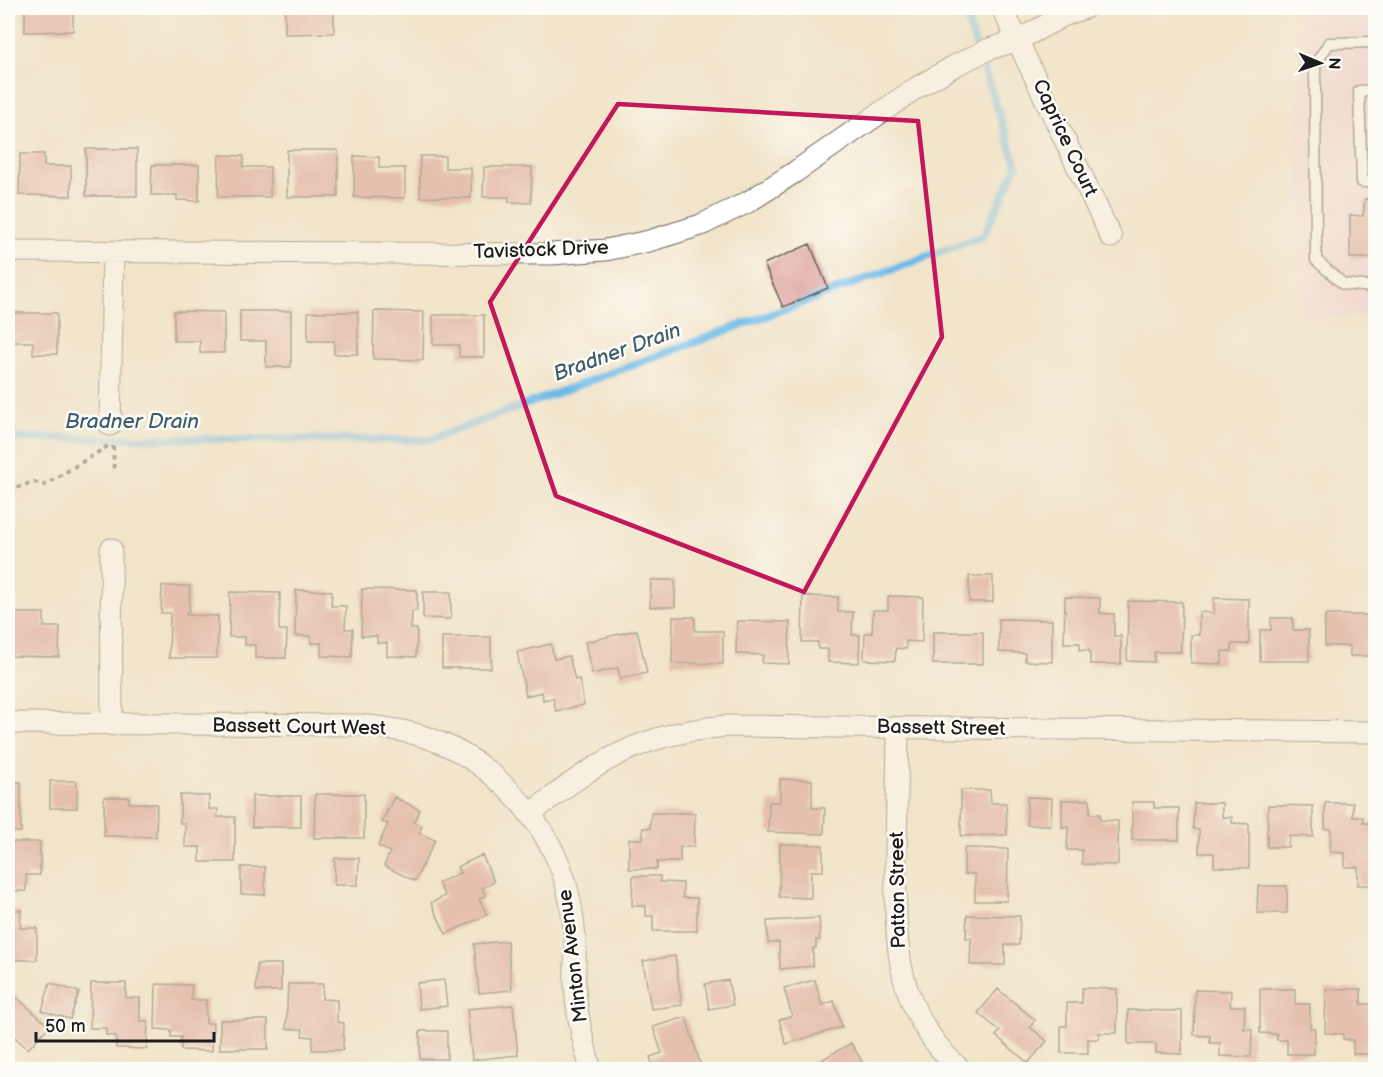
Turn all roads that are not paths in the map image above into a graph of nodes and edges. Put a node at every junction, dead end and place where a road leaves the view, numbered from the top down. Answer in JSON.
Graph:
{"nodes":[{"id":1,"x":1002,"y":8,"type":"edge"},
{"id":2,"x":1085,"y":8,"type":"edge"},
{"id":3,"x":1018,"y":40,"type":"junction"},
{"id":4,"x":1376,"y":42,"type":"edge"},
{"id":5,"x":1376,"y":90,"type":"edge"},
{"id":6,"x":1376,"y":182,"type":"edge"},
{"id":7,"x":1111,"y":237,"type":"dead end"},
{"id":8,"x":8,"y":251,"type":"edge"},
{"id":9,"x":113,"y":252,"type":"junction"},
{"id":10,"x":1372,"y":287,"type":"dead end"},
{"id":11,"x":112,"y":434,"type":"road end"},
{"id":12,"x":111,"y":549,"type":"dead end"},
{"id":13,"x":8,"y":723,"type":"edge"},
{"id":14,"x":112,"y":725,"type":"junction"},
{"id":15,"x":898,"y":728,"type":"junction"},
{"id":16,"x":1376,"y":732,"type":"edge"},
{"id":17,"x":530,"y":814,"type":"junction"},
{"id":18,"x":591,"y":1070,"type":"edge"},
{"id":19,"x":961,"y":1070,"type":"edge"}],
"edges":[{"from":1,"to":3,"type":"street","name":"Caprice Court"},
{"from":2,"to":3,"type":"street","name":"Tavistock Drive"},
{"from":3,"to":7,"type":"street","name":"Caprice Court"},
{"from":3,"to":9,"type":"street","name":"Tavistock Drive"},
{"from":4,"to":10,"type":"lane"},
{"from":5,"to":6,"type":"lane"},
{"from":8,"to":9,"type":"street","name":"Tavistock Drive"},
{"from":9,"to":11,"type":"street"},
{"from":12,"to":14,"type":"street"},
{"from":13,"to":14,"type":"street","name":"Bassett Court West"},
{"from":14,"to":17,"type":"street","name":"Bassett Court West"},
{"from":15,"to":16,"type":"street","name":"Bassett Street"},
{"from":15,"to":17,"type":"street","name":"Bassett Street"},
{"from":15,"to":19,"type":"street","name":"Patton Street"},
{"from":17,"to":18,"type":"street","name":"Minton Avenue"}]}
